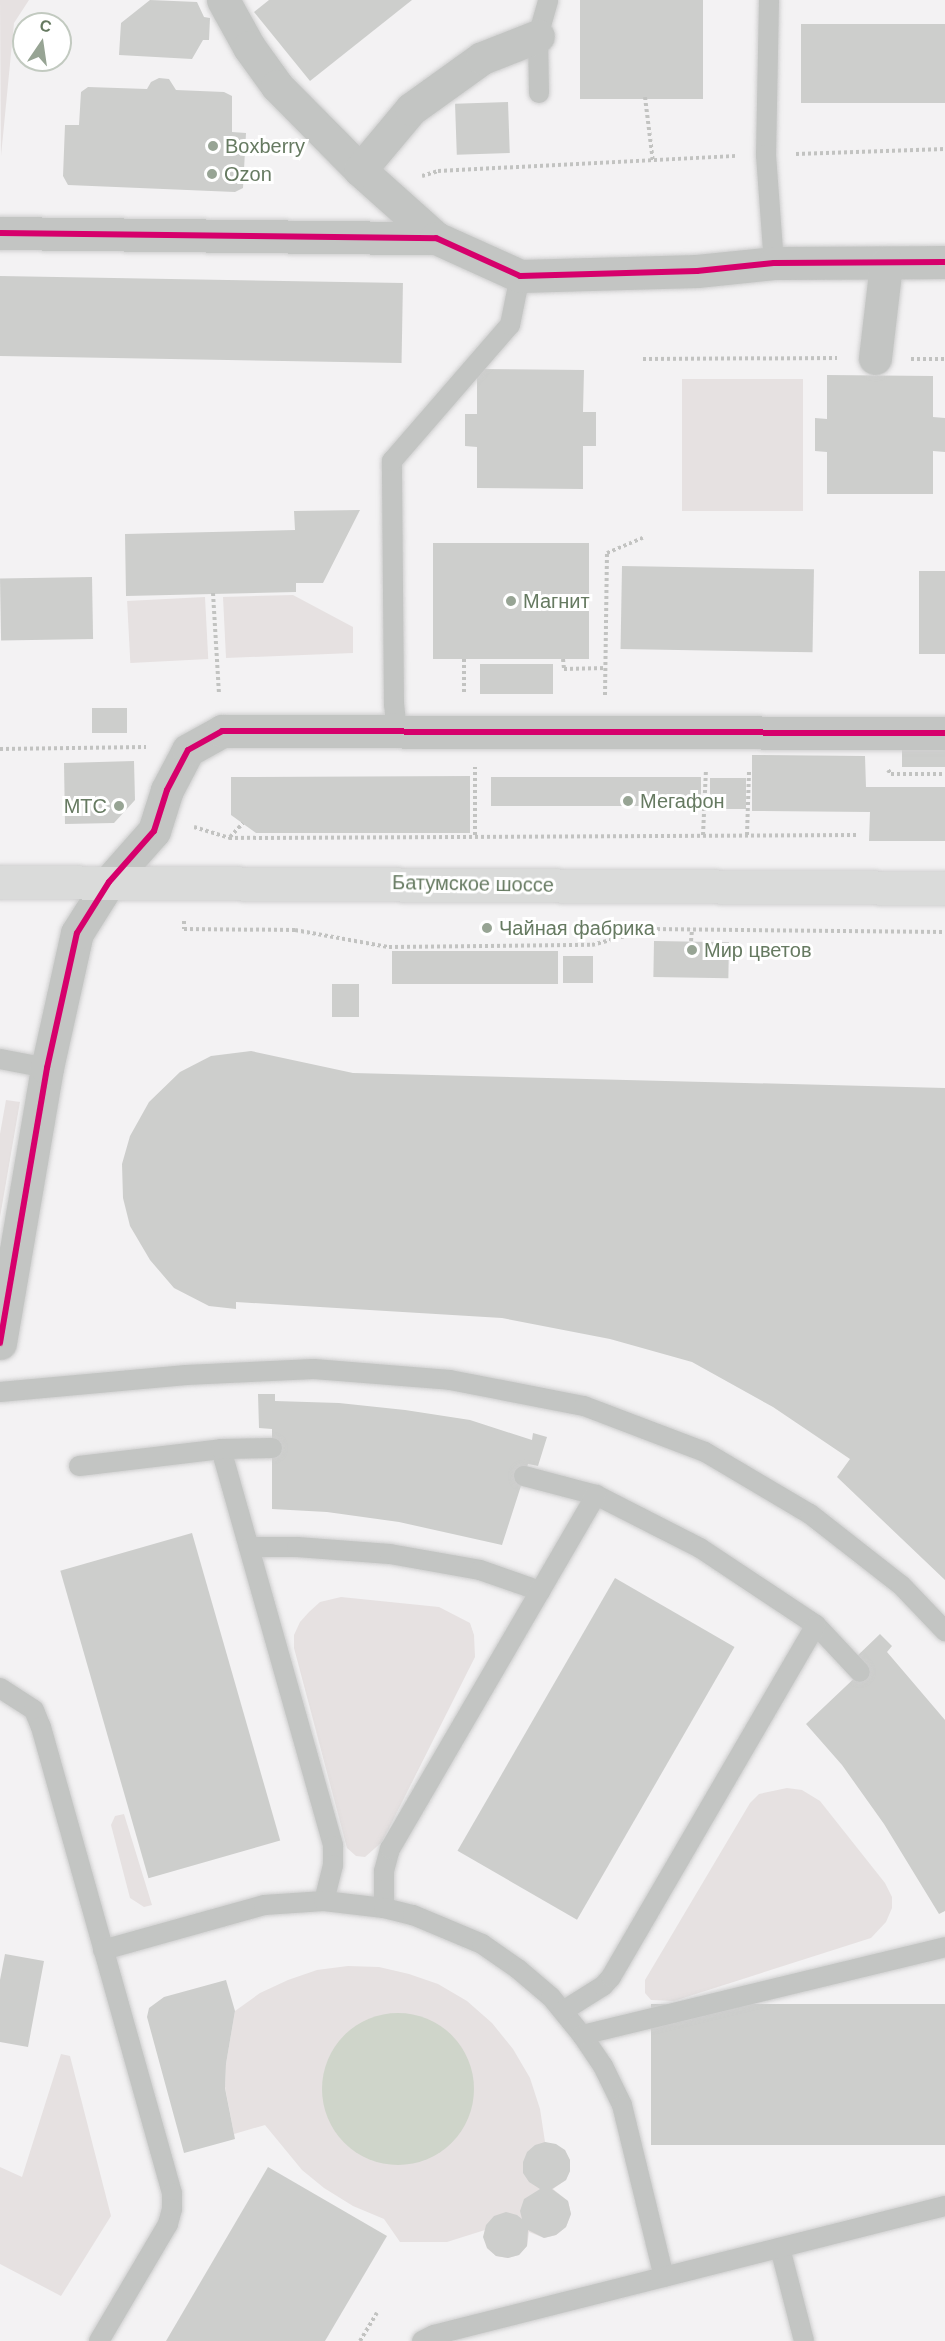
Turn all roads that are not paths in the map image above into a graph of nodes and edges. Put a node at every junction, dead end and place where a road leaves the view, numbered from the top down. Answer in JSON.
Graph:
{"nodes":[{"id":1,"x":223,"y":0,"type":"edge"},
{"id":2,"x":548,"y":0,"type":"edge"},
{"id":3,"x":769,"y":0,"type":"edge"},
{"id":4,"x":538,"y":36,"type":"junction"},
{"id":5,"x":539,"y":93,"type":"dead end"},
{"id":6,"x":371,"y":180,"type":"junction"},
{"id":7,"x":0,"y":233,"type":"edge"},
{"id":8,"x":436,"y":238,"type":"junction"},
{"id":9,"x":774,"y":262,"type":"junction"},
{"id":10,"x":945,"y":262,"type":"edge"},
{"id":11,"x":886,"y":264,"type":"junction"},
{"id":12,"x":520,"y":276,"type":"junction"},
{"id":13,"x":875,"y":358,"type":"road end"},
{"id":14,"x":397,"y":732,"type":"junction"},
{"id":15,"x":945,"y":733,"type":"edge"},
{"id":16,"x":0,"y":882,"type":"edge"},
{"id":17,"x":109,"y":882,"type":"junction"},
{"id":18,"x":945,"y":888,"type":"edge"},
{"id":19,"x":0,"y":1059,"type":"edge"},
{"id":20,"x":47,"y":1068,"type":"junction"},
{"id":21,"x":0,"y":1343,"type":"edge"},
{"id":22,"x":0,"y":1392,"type":"edge"},
{"id":23,"x":272,"y":1448,"type":"dead end"},
{"id":24,"x":221,"y":1449,"type":"junction"},
{"id":25,"x":79,"y":1466,"type":"dead end"},
{"id":26,"x":524,"y":1476,"type":"dead end"},
{"id":27,"x":596,"y":1495,"type":"junction"},
{"id":28,"x":249,"y":1547,"type":"junction"},
{"id":29,"x":540,"y":1591,"type":"junction"},
{"id":30,"x":816,"y":1625,"type":"junction"},
{"id":31,"x":945,"y":1631,"type":"edge"},
{"id":32,"x":860,"y":1672,"type":"dead end"},
{"id":33,"x":0,"y":1688,"type":"edge"},
{"id":34,"x":324,"y":1901,"type":"junction"},
{"id":35,"x":384,"y":1908,"type":"junction"},
{"id":36,"x":945,"y":1947,"type":"edge"},
{"id":37,"x":104,"y":1950,"type":"junction"},
{"id":38,"x":563,"y":2011,"type":"junction"},
{"id":39,"x":582,"y":2035,"type":"junction"},
{"id":40,"x":945,"y":2206,"type":"edge"},
{"id":41,"x":780,"y":2248,"type":"junction"},
{"id":42,"x":664,"y":2277,"type":"junction"},
{"id":43,"x":99,"y":2341,"type":"edge"},
{"id":44,"x":422,"y":2341,"type":"edge"},
{"id":45,"x":804,"y":2341,"type":"edge"}],
"edges":[{"from":1,"to":6,"type":"street"},
{"from":2,"to":4,"type":"lane"},
{"from":3,"to":9,"type":"lane"},
{"from":4,"to":5,"type":"lane"},
{"from":4,"to":6,"type":"street"},
{"from":6,"to":8,"type":"street"},
{"from":7,"to":8,"type":"street"},
{"from":8,"to":12,"type":"street"},
{"from":9,"to":11,"type":"street"},
{"from":9,"to":12,"type":"street"},
{"from":10,"to":11,"type":"street"},
{"from":11,"to":13,"type":"street"},
{"from":12,"to":14,"type":"lane"},
{"from":14,"to":15,"type":"street"},
{"from":14,"to":17,"type":"street"},
{"from":16,"to":17,"type":"highway","name":"Батумское шоссе"},
{"from":17,"to":18,"type":"highway","name":"Батумское шоссе"},
{"from":17,"to":20,"type":"street"},
{"from":19,"to":20,"type":"lane"},
{"from":20,"to":21,"type":"street"},
{"from":22,"to":31,"type":"lane"},
{"from":23,"to":24,"type":"lane"},
{"from":24,"to":25,"type":"lane"},
{"from":24,"to":28,"type":"lane"},
{"from":26,"to":27,"type":"lane"},
{"from":27,"to":29,"type":"lane"},
{"from":27,"to":30,"type":"lane"},
{"from":28,"to":29,"type":"lane"},
{"from":28,"to":34,"type":"lane"},
{"from":29,"to":35,"type":"lane"},
{"from":30,"to":32,"type":"lane"},
{"from":30,"to":38,"type":"lane"},
{"from":33,"to":37,"type":"lane"},
{"from":34,"to":35,"type":"lane"},
{"from":34,"to":37,"type":"lane"},
{"from":35,"to":38,"type":"lane"},
{"from":36,"to":39,"type":"lane"},
{"from":37,"to":43,"type":"lane"},
{"from":38,"to":39,"type":"lane"},
{"from":39,"to":42,"type":"lane"},
{"from":40,"to":41,"type":"lane"},
{"from":41,"to":42,"type":"lane"},
{"from":41,"to":45,"type":"lane"},
{"from":42,"to":44,"type":"lane"}]}
